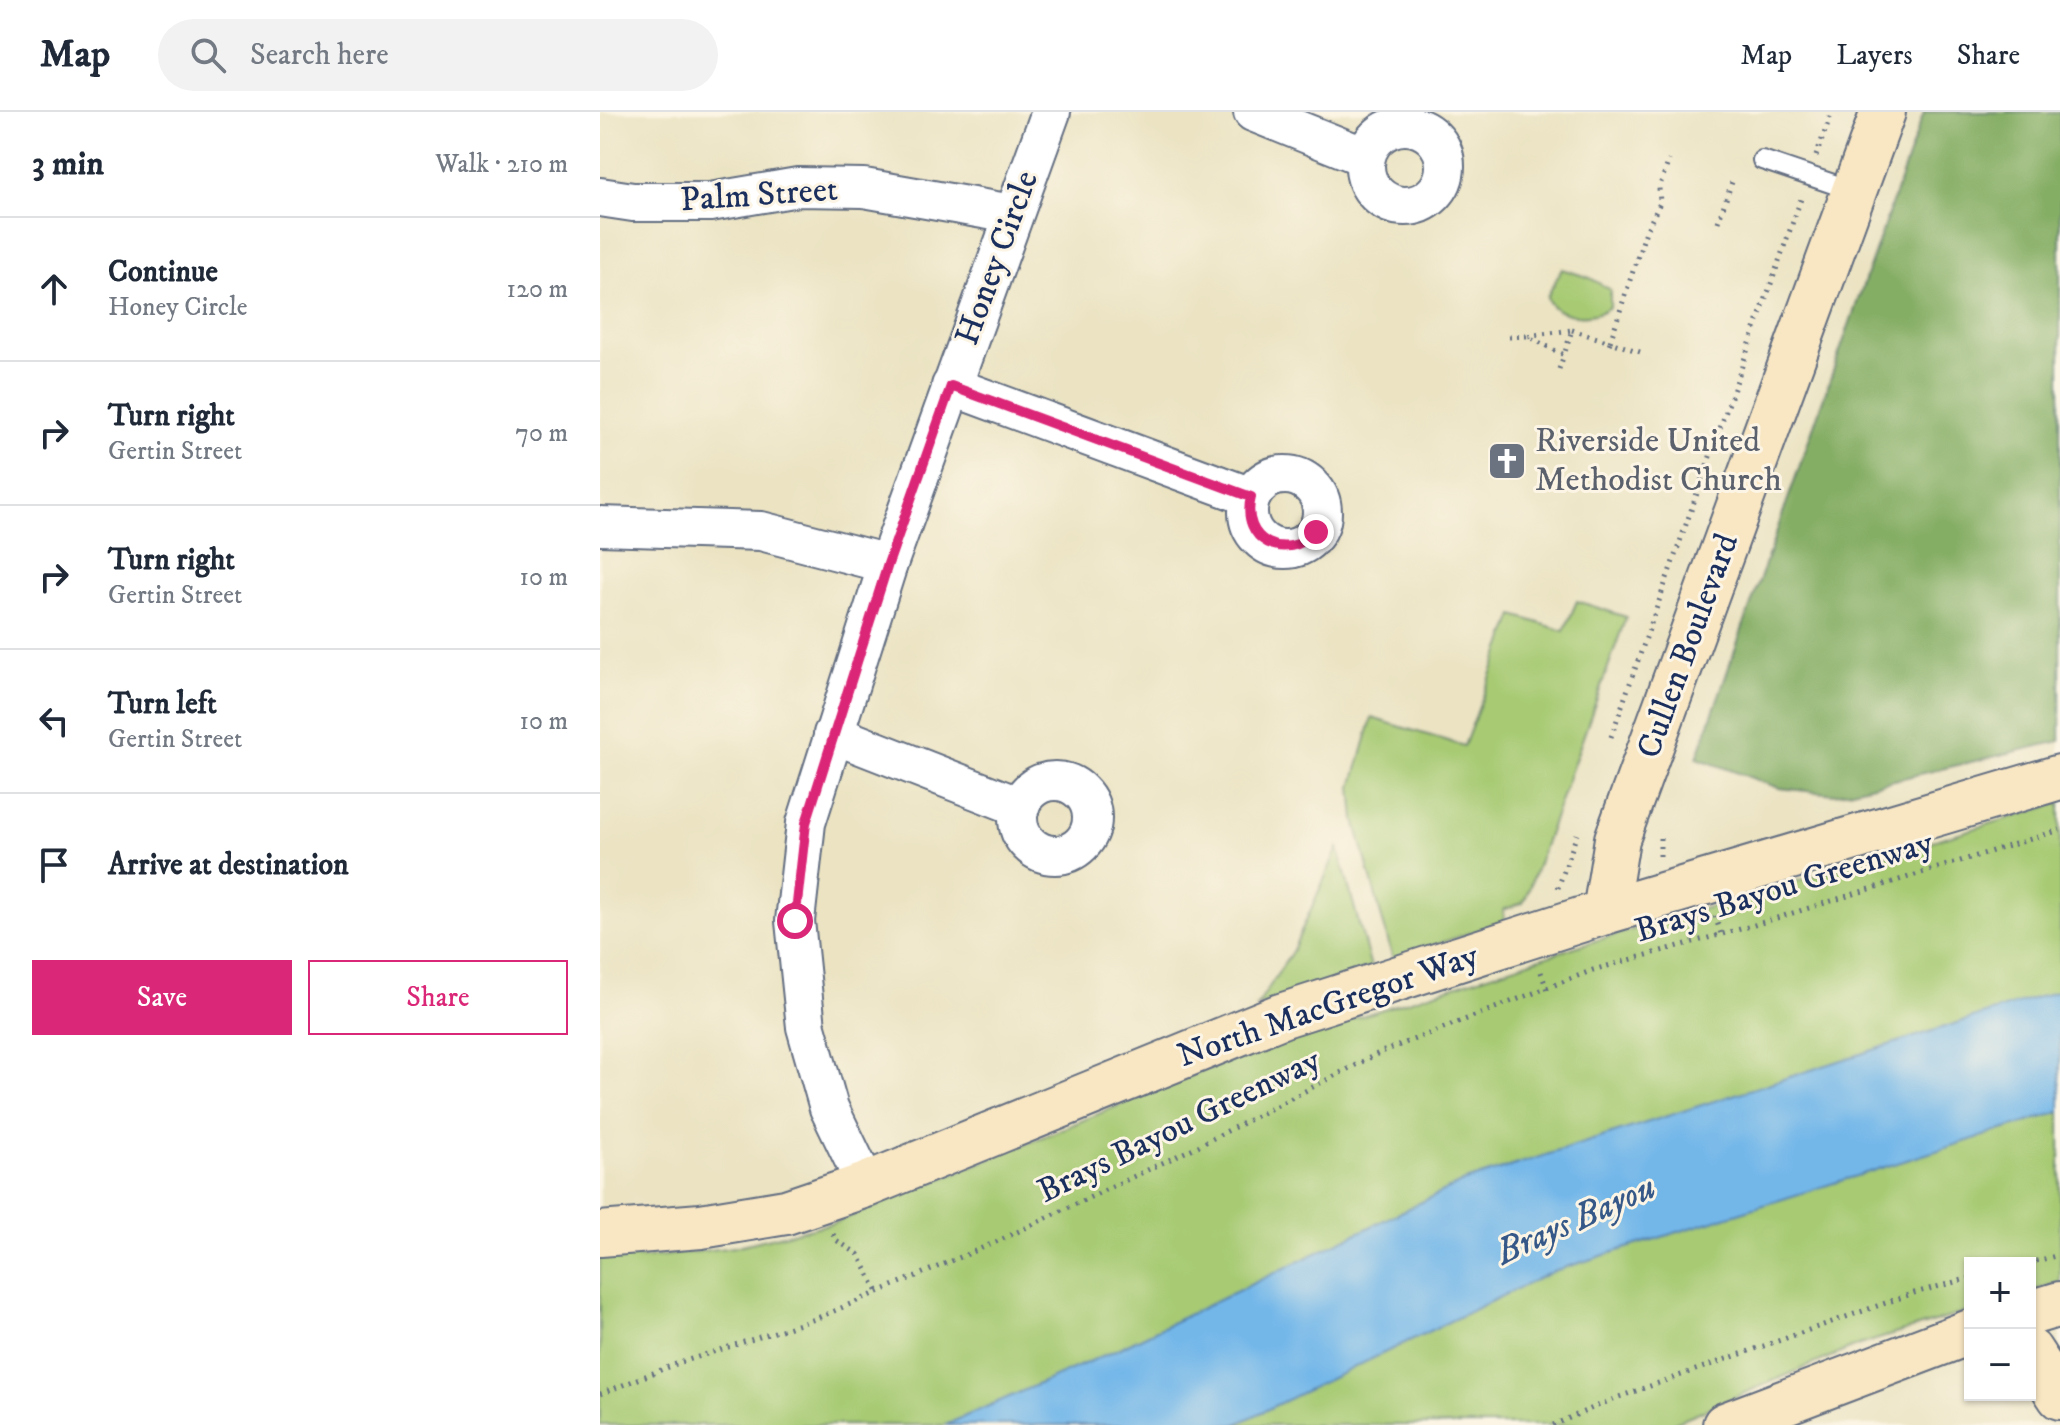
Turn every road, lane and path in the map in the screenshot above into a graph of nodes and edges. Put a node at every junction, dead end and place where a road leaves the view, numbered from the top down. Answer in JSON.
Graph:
{"nodes":[{"id":1,"x":1051,"y":112,"type":"edge"},
{"id":2,"x":1253,"y":112,"type":"edge"},
{"id":3,"x":1832,"y":112,"type":"edge"},
{"id":4,"x":1883,"y":112,"type":"edge"},
{"id":5,"x":1365,"y":157,"type":"dead end"},
{"id":6,"x":1815,"y":157,"type":"dead end"},
{"id":7,"x":1669,"y":160,"type":"dead end"},
{"id":8,"x":1762,"y":160,"type":"dead end"},
{"id":9,"x":1732,"y":182,"type":"dead end"},
{"id":10,"x":1805,"y":188,"type":"dead end"},
{"id":11,"x":1854,"y":191,"type":"junction"},
{"id":12,"x":600,"y":197,"type":"edge"},
{"id":13,"x":1012,"y":214,"type":"junction"},
{"id":14,"x":1718,"y":222,"type":"dead end"},
{"id":15,"x":1572,"y":330,"type":"junction"},
{"id":16,"x":1527,"y":336,"type":"junction"},
{"id":17,"x":1509,"y":337,"type":"dead end"},
{"id":18,"x":1609,"y":345,"type":"junction"},
{"id":19,"x":1640,"y":352,"type":"dead end"},
{"id":20,"x":1564,"y":355,"type":"junction"},
{"id":21,"x":1559,"y":369,"type":"dead end"},
{"id":22,"x":951,"y":386,"type":"junction"},
{"id":23,"x":1251,"y":497,"type":"dead end"},
{"id":24,"x":600,"y":526,"type":"edge"},
{"id":25,"x":888,"y":564,"type":"junction"},
{"id":26,"x":833,"y":734,"type":"junction"},
{"id":27,"x":1610,"y":740,"type":"dead end"},
{"id":28,"x":2060,"y":777,"type":"edge"},
{"id":29,"x":1020,"y":807,"type":"dead end"},
{"id":30,"x":1579,"y":828,"type":"dead end"},
{"id":31,"x":2060,"y":830,"type":"edge"},
{"id":32,"x":1559,"y":887,"type":"dead end"},
{"id":33,"x":1713,"y":909,"type":"dead end"},
{"id":34,"x":1605,"y":912,"type":"junction"},
{"id":35,"x":1721,"y":934,"type":"junction"},
{"id":36,"x":1538,"y":962,"type":"dead end"},
{"id":37,"x":1547,"y":990,"type":"junction"},
{"id":38,"x":866,"y":1185,"type":"junction"},
{"id":39,"x":829,"y":1224,"type":"dead end"},
{"id":40,"x":600,"y":1234,"type":"edge"},
{"id":41,"x":2060,"y":1255,"type":"edge"},
{"id":42,"x":2036,"y":1261,"type":"edge"},
{"id":43,"x":1964,"y":1280,"type":"edge"},
{"id":44,"x":878,"y":1292,"type":"junction"},
{"id":45,"x":2060,"y":1304,"type":"edge"},
{"id":46,"x":2036,"y":1311,"type":"edge"},
{"id":47,"x":1964,"y":1334,"type":"edge"},
{"id":48,"x":2036,"y":1360,"type":"edge"},
{"id":49,"x":600,"y":1394,"type":"edge"},
{"id":50,"x":2060,"y":1397,"type":"edge"},
{"id":51,"x":1553,"y":1425,"type":"edge"},
{"id":52,"x":1725,"y":1425,"type":"edge"}],
"edges":[{"from":1,"to":13,"type":"street","name":"Honey Circle"},
{"from":2,"to":5,"type":"street"},
{"from":3,"to":6,"type":"path"},
{"from":4,"to":11,"type":"street","name":"Cullen Boulevard"},
{"from":7,"to":18,"type":"path"},
{"from":8,"to":11,"type":"lane"},
{"from":9,"to":14,"type":"path"},
{"from":10,"to":27,"type":"path"},
{"from":11,"to":34,"type":"street","name":"Cullen Boulevard"},
{"from":12,"to":13,"type":"street","name":"Palm Street"},
{"from":13,"to":22,"type":"street","name":"Honey Circle"},
{"from":15,"to":16,"type":"path"},
{"from":15,"to":18,"type":"path"},
{"from":15,"to":20,"type":"path"},
{"from":16,"to":17,"type":"path"},
{"from":16,"to":20,"type":"path"},
{"from":18,"to":19,"type":"path"},
{"from":20,"to":21,"type":"path"},
{"from":22,"to":23,"type":"street"},
{"from":22,"to":25,"type":"street","name":"Honey Circle"},
{"from":24,"to":25,"type":"street"},
{"from":25,"to":26,"type":"street","name":"Honey Circle"},
{"from":26,"to":29,"type":"street"},
{"from":26,"to":38,"type":"street","name":"Honey Circle"},
{"from":28,"to":34,"type":"street","name":"North MacGregor Way"},
{"from":30,"to":32,"type":"path"},
{"from":31,"to":35,"type":"path","name":"Brays Bayou Greenway"},
{"from":33,"to":35,"type":"path"},
{"from":34,"to":38,"type":"street","name":"North MacGregor Way"},
{"from":35,"to":37,"type":"path","name":"Brays Bayou Greenway"},
{"from":36,"to":37,"type":"path"},
{"from":37,"to":44,"type":"path","name":"Brays Bayou Greenway"},
{"from":38,"to":40,"type":"street","name":"North MacGregor Way"},
{"from":39,"to":44,"type":"path"},
{"from":41,"to":42,"type":"path"},
{"from":43,"to":51,"type":"path"},
{"from":44,"to":49,"type":"path","name":"Brays Bayou Greenway"},
{"from":45,"to":46,"type":"street"},
{"from":47,"to":52,"type":"street"},
{"from":48,"to":50,"type":"street"}]}
